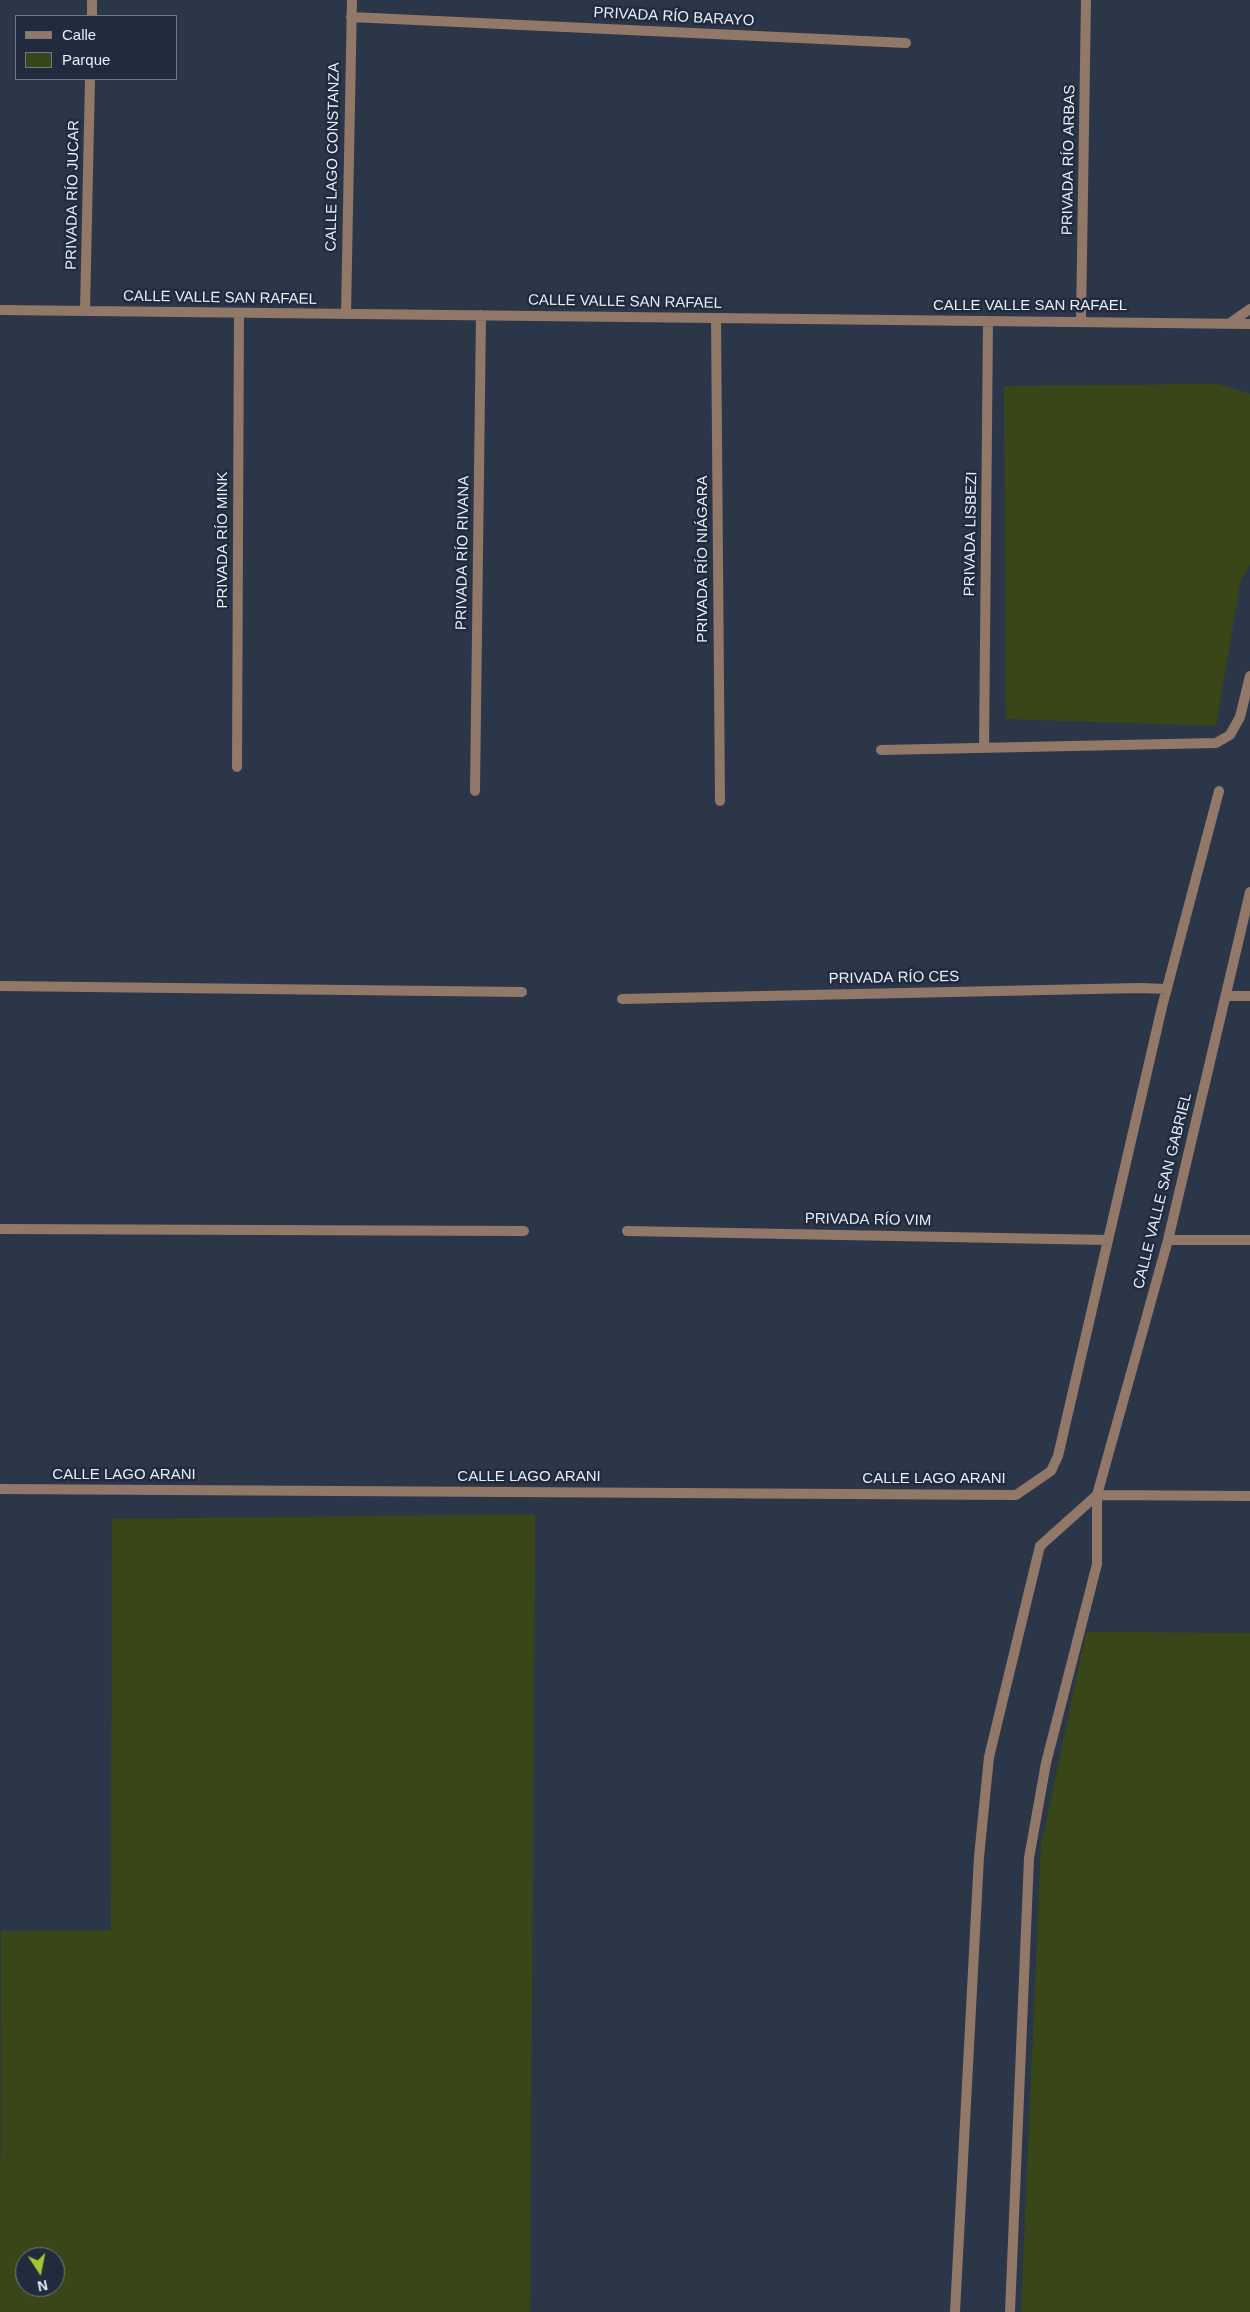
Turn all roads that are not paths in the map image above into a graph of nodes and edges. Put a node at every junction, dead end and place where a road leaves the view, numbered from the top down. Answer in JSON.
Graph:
{"nodes":[{"id":1,"x":92,"y":0,"type":"edge"},
{"id":2,"x":352,"y":0,"type":"edge"},
{"id":3,"x":1086,"y":0,"type":"edge"},
{"id":4,"x":92,"y":15,"type":"edge"},
{"id":5,"x":351,"y":18,"type":"junction"},
{"id":6,"x":906,"y":43,"type":"dead end"},
{"id":7,"x":90,"y":80,"type":"edge"},
{"id":8,"x":1250,"y":309,"type":"edge"},
{"id":9,"x":0,"y":310,"type":"edge"},
{"id":10,"x":85,"y":311,"type":"junction"},
{"id":11,"x":239,"y":313,"type":"junction"},
{"id":12,"x":346,"y":314,"type":"junction"},
{"id":13,"x":481,"y":315,"type":"junction"},
{"id":14,"x":716,"y":318,"type":"junction"},
{"id":15,"x":988,"y":321,"type":"junction"},
{"id":16,"x":1081,"y":321,"type":"junction"},
{"id":17,"x":1230,"y":323,"type":"junction"},
{"id":18,"x":1250,"y":324,"type":"edge"},
{"id":19,"x":1250,"y":676,"type":"edge"},
{"id":20,"x":984,"y":748,"type":"junction"},
{"id":21,"x":881,"y":750,"type":"dead end"},
{"id":22,"x":237,"y":766,"type":"dead end"},
{"id":23,"x":475,"y":791,"type":"dead end"},
{"id":24,"x":1219,"y":791,"type":"dead end"},
{"id":25,"x":720,"y":801,"type":"dead end"},
{"id":26,"x":1250,"y":892,"type":"edge"},
{"id":27,"x":0,"y":986,"type":"edge"},
{"id":28,"x":1167,"y":989,"type":"junction"},
{"id":29,"x":522,"y":992,"type":"dead end"},
{"id":30,"x":1226,"y":996,"type":"junction"},
{"id":31,"x":1250,"y":996,"type":"edge"},
{"id":32,"x":622,"y":999,"type":"dead end"},
{"id":33,"x":0,"y":1230,"type":"edge"},
{"id":34,"x":628,"y":1231,"type":"dead end"},
{"id":35,"x":524,"y":1232,"type":"dead end"},
{"id":36,"x":1108,"y":1240,"type":"junction"},
{"id":37,"x":1168,"y":1240,"type":"junction"},
{"id":38,"x":1250,"y":1240,"type":"edge"},
{"id":39,"x":0,"y":1489,"type":"edge"},
{"id":40,"x":1098,"y":1495,"type":"junction"},
{"id":41,"x":1250,"y":1496,"type":"edge"},
{"id":42,"x":955,"y":2312,"type":"edge"},
{"id":43,"x":1010,"y":2312,"type":"edge"}],
"edges":[{"from":1,"to":4,"type":"street"},
{"from":2,"to":5,"type":"street","name":"CALLE LAGO CONSTANZA"},
{"from":3,"to":16,"type":"street","name":"PRIVADA RÍO ARBAS"},
{"from":5,"to":6,"type":"street","name":"PRIVADA RÍO BARAYO"},
{"from":5,"to":12,"type":"street","name":"CALLE LAGO CONSTANZA"},
{"from":7,"to":10,"type":"street","name":"PRIVADA RÍO JUCAR"},
{"from":8,"to":17,"type":"street"},
{"from":9,"to":10,"type":"street","name":"CALLE VALLE SAN RAFAEL"},
{"from":10,"to":11,"type":"street","name":"CALLE VALLE SAN RAFAEL"},
{"from":11,"to":12,"type":"street","name":"CALLE VALLE SAN RAFAEL"},
{"from":11,"to":22,"type":"street","name":"PRIVADA RÍO MINK"},
{"from":12,"to":13,"type":"street","name":"CALLE VALLE SAN RAFAEL"},
{"from":13,"to":14,"type":"street","name":"CALLE VALLE SAN RAFAEL"},
{"from":13,"to":23,"type":"street","name":"PRIVADA RÍO RIVANA"},
{"from":14,"to":15,"type":"street","name":"CALLE VALLE SAN RAFAEL"},
{"from":14,"to":25,"type":"street","name":"PRIVADA RÍO NIÁGARA"},
{"from":15,"to":16,"type":"street","name":"CALLE VALLE SAN RAFAEL"},
{"from":15,"to":20,"type":"street","name":"PRIVADA LISBEZI"},
{"from":16,"to":17,"type":"street","name":"CALLE VALLE SAN RAFAEL"},
{"from":17,"to":18,"type":"street","name":"CALLE VALLE SAN RAFAEL"},
{"from":19,"to":20,"type":"street"},
{"from":20,"to":21,"type":"street"},
{"from":24,"to":28,"type":"street"},
{"from":26,"to":30,"type":"street","name":"CALLE VALLE SAN GABRIEL"},
{"from":27,"to":29,"type":"street"},
{"from":28,"to":32,"type":"street","name":"PRIVADA RÍO CES"},
{"from":28,"to":36,"type":"street"},
{"from":30,"to":31,"type":"street"},
{"from":30,"to":37,"type":"street","name":"CALLE VALLE SAN GABRIEL"},
{"from":33,"to":35,"type":"street"},
{"from":34,"to":36,"type":"street","name":"PRIVADA RÍO VIM"},
{"from":36,"to":39,"type":"street","name":"CALLE LAGO ARANI"},
{"from":37,"to":38,"type":"street"},
{"from":37,"to":40,"type":"street","name":"CALLE VALLE SAN GABRIEL"},
{"from":40,"to":41,"type":"street"},
{"from":40,"to":42,"type":"street"},
{"from":40,"to":43,"type":"street","name":"CALLE VALLE SAN GABRIEL"}]}
